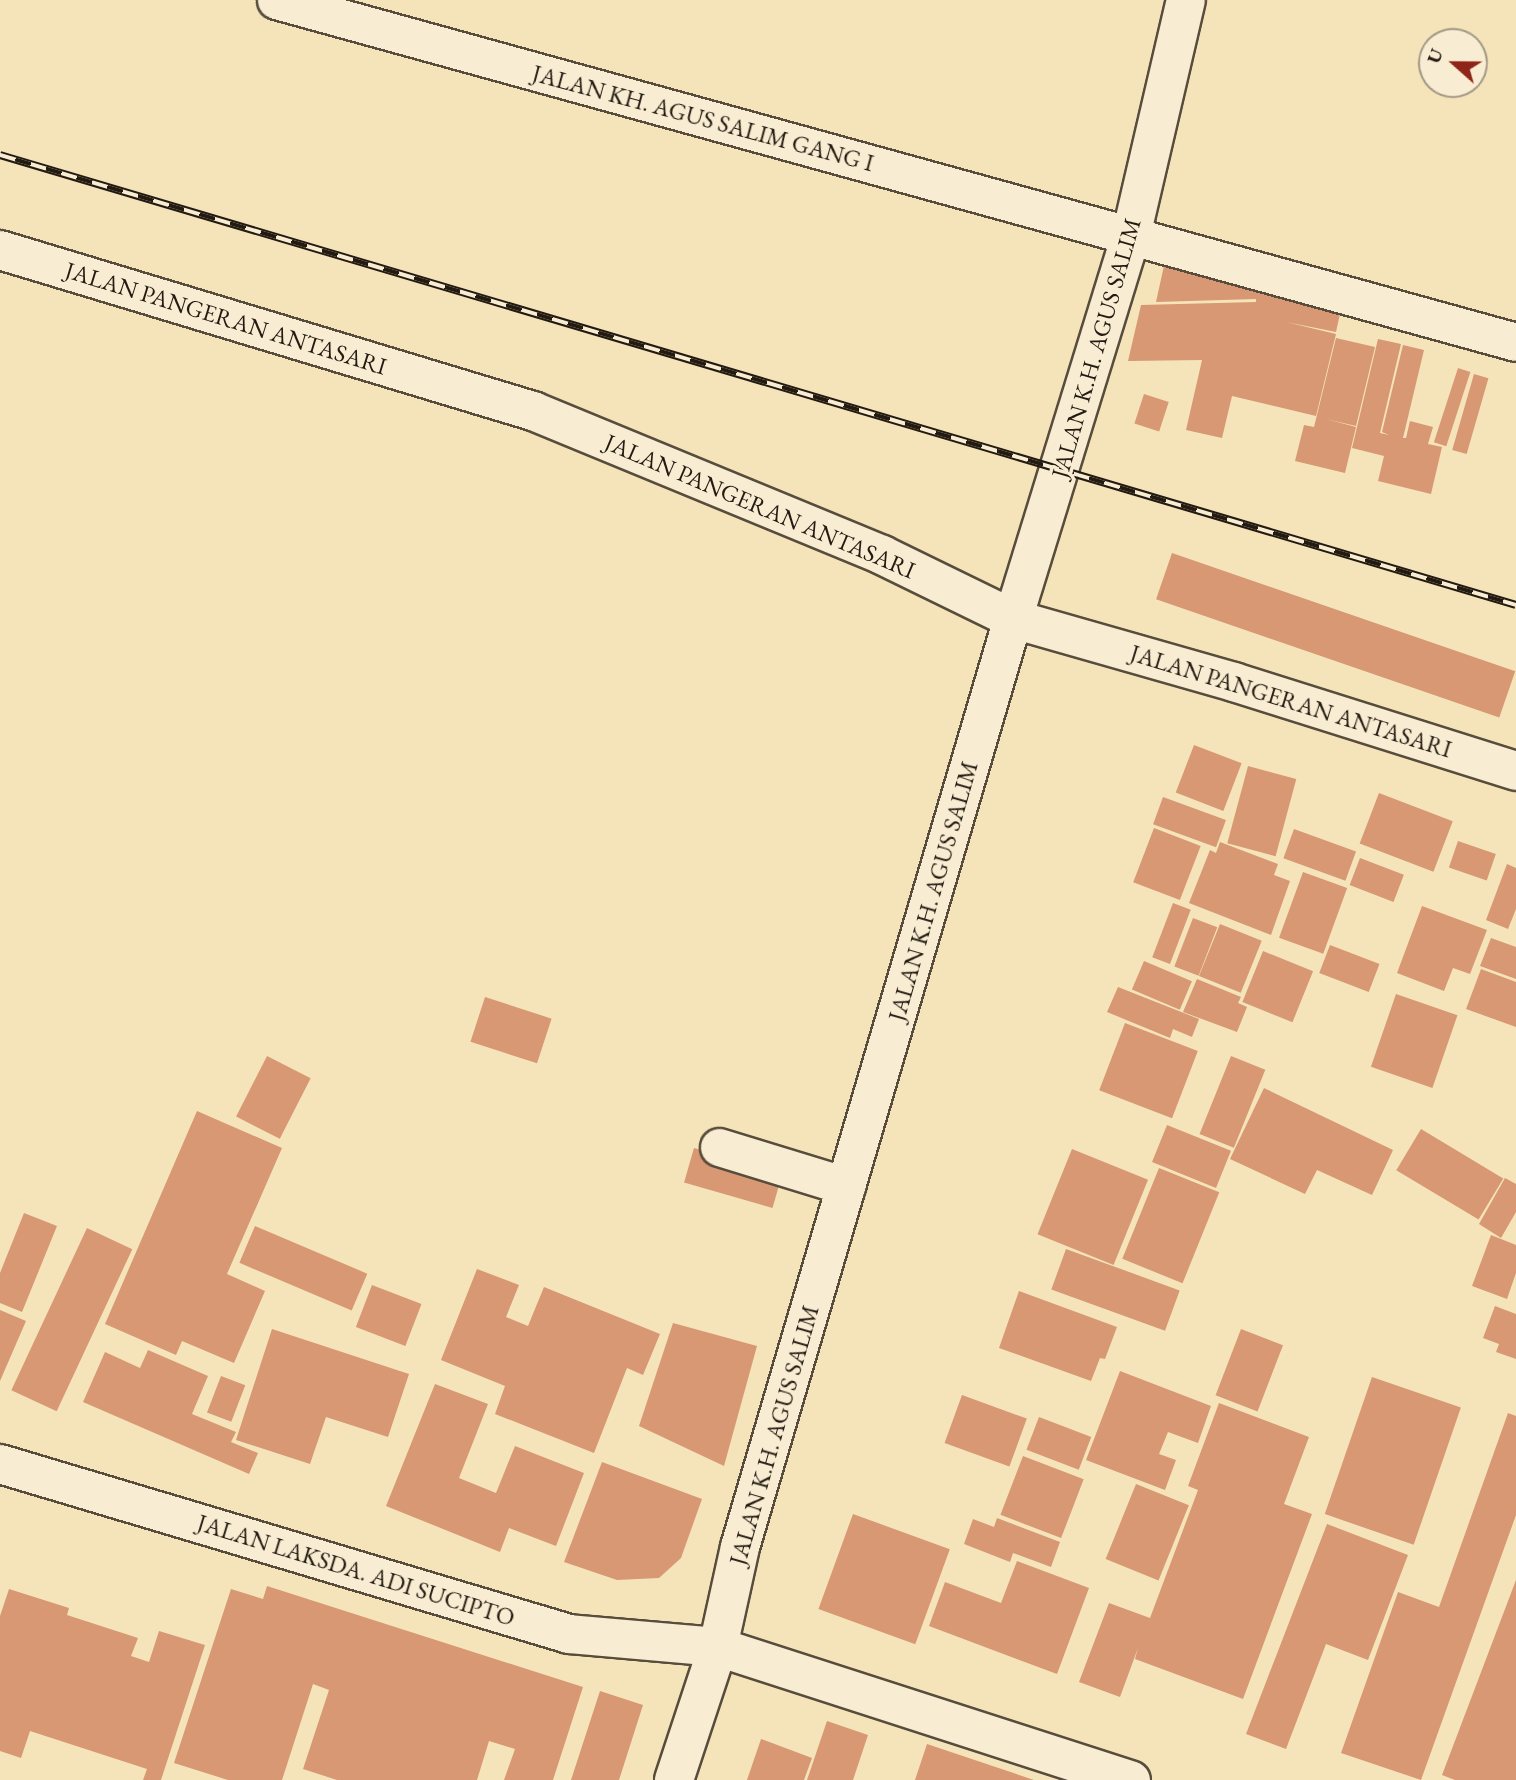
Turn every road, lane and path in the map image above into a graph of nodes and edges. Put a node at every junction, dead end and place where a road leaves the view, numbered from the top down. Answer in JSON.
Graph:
{"nodes":[{"id":1,"x":1186,"y":0,"type":"edge"},
{"id":2,"x":284,"y":1,"type":"edge"},
{"id":3,"x":1130,"y":236,"type":"junction"},
{"id":4,"x":0,"y":250,"type":"edge"},
{"id":5,"x":1516,"y":342,"type":"edge"},
{"id":6,"x":1013,"y":619,"type":"junction"},
{"id":7,"x":1516,"y":771,"type":"edge"},
{"id":8,"x":719,"y":1147,"type":"dead end"},
{"id":9,"x":846,"y":1186,"type":"junction"},
{"id":10,"x":0,"y":1464,"type":"edge"},
{"id":11,"x":718,"y":1647,"type":"junction"},
{"id":12,"x":674,"y":1780,"type":"edge"},
{"id":13,"x":1132,"y":1780,"type":"edge"}],
"edges":[{"from":1,"to":3,"type":"street","name":"JALAN K.H. AGUS SALIM"},
{"from":2,"to":3,"type":"street","name":"JALAN KH. AGUS SALIM GANG I"},
{"from":3,"to":5,"type":"street","name":"JALAN KH. AGUS SALIM GANG I"},
{"from":3,"to":6,"type":"street","name":"JALAN K.H. AGUS SALIM"},
{"from":4,"to":6,"type":"street","name":"JALAN PANGERAN ANTASARI"},
{"from":6,"to":7,"type":"street","name":"JALAN PANGERAN ANTASARI"},
{"from":6,"to":9,"type":"street","name":"JALAN K.H. AGUS SALIM"},
{"from":8,"to":9,"type":"street"},
{"from":9,"to":11,"type":"street","name":"JALAN K.H. AGUS SALIM"},
{"from":10,"to":11,"type":"street","name":"JALAN LAKSDA. ADI SUCIPTO"},
{"from":11,"to":12,"type":"street","name":"JALAN K.H. AGUS SALIM"},
{"from":11,"to":13,"type":"street","name":"JALAN LAKSDA. ADI SUCIPTO"}]}
